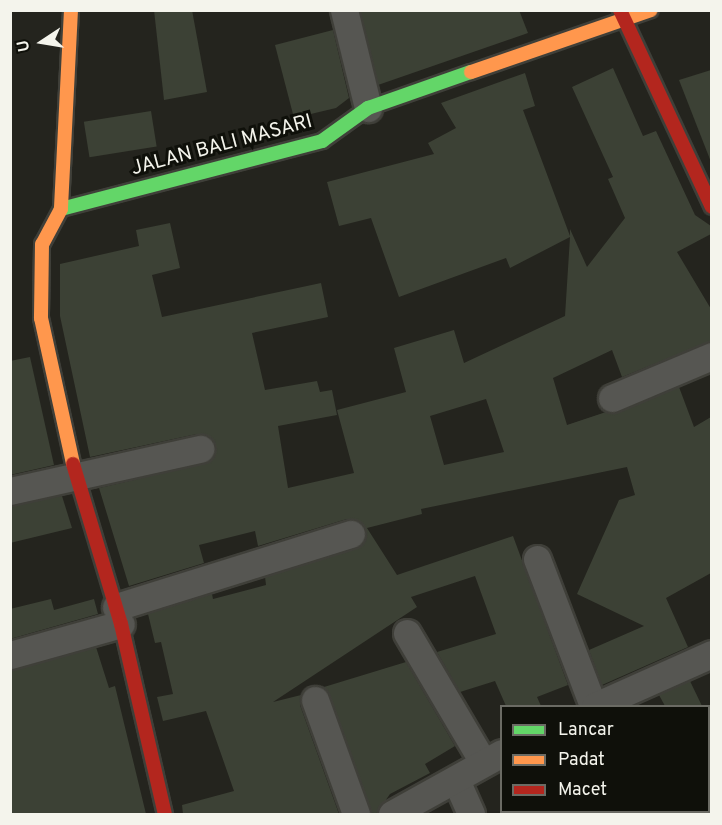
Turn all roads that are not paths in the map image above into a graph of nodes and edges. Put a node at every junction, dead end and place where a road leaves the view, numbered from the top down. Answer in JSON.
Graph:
{"nodes":[{"id":1,"x":71,"y":10,"type":"edge"},
{"id":2,"x":344,"y":10,"type":"edge"},
{"id":3,"x":651,"y":10,"type":"edge"},
{"id":4,"x":622,"y":16,"type":"edge"},
{"id":5,"x":368,"y":108,"type":"junction"},
{"id":6,"x":711,"y":207,"type":"edge"},
{"id":7,"x":61,"y":209,"type":"junction"},
{"id":8,"x":711,"y":356,"type":"edge"},
{"id":9,"x":612,"y":398,"type":"dead end"},
{"id":10,"x":200,"y":449,"type":"dead end"},
{"id":11,"x":75,"y":475,"type":"junction"},
{"id":12,"x":10,"y":491,"type":"edge"},
{"id":13,"x":351,"y":534,"type":"dead end"},
{"id":14,"x":537,"y":559,"type":"dead end"},
{"id":15,"x":119,"y":616,"type":"junction"},
{"id":16,"x":407,"y":633,"type":"dead end"},
{"id":17,"x":10,"y":654,"type":"edge"},
{"id":18,"x":711,"y":654,"type":"edge"},
{"id":19,"x":315,"y":700,"type":"dead end"},
{"id":20,"x":594,"y":705,"type":"edge"},
{"id":21,"x":596,"y":705,"type":"edge"},
{"id":22,"x":492,"y":758,"type":"edge"},
{"id":23,"x":456,"y":780,"type":"junction"},
{"id":24,"x":165,"y":814,"type":"edge"},
{"id":25,"x":356,"y":814,"type":"edge"},
{"id":26,"x":392,"y":814,"type":"edge"},
{"id":27,"x":471,"y":814,"type":"edge"}],
"edges":[{"from":1,"to":7,"type":"street"},
{"from":2,"to":5,"type":"street"},
{"from":3,"to":4,"type":"street","name":"JALAN BALI MASARI"},
{"from":4,"to":5,"type":"street","name":"JALAN BALI MASARI"},
{"from":4,"to":6,"type":"street"},
{"from":5,"to":7,"type":"street","name":"JALAN BALI MASARI"},
{"from":7,"to":11,"type":"street"},
{"from":8,"to":9,"type":"street"},
{"from":10,"to":11,"type":"street"},
{"from":11,"to":12,"type":"street"},
{"from":11,"to":15,"type":"street"},
{"from":13,"to":15,"type":"street"},
{"from":14,"to":20,"type":"street"},
{"from":15,"to":17,"type":"street"},
{"from":15,"to":24,"type":"street"},
{"from":16,"to":22,"type":"street"},
{"from":18,"to":21,"type":"street"},
{"from":19,"to":25,"type":"street"},
{"from":22,"to":23,"type":"street"},
{"from":23,"to":26,"type":"street"},
{"from":23,"to":27,"type":"street"}]}
